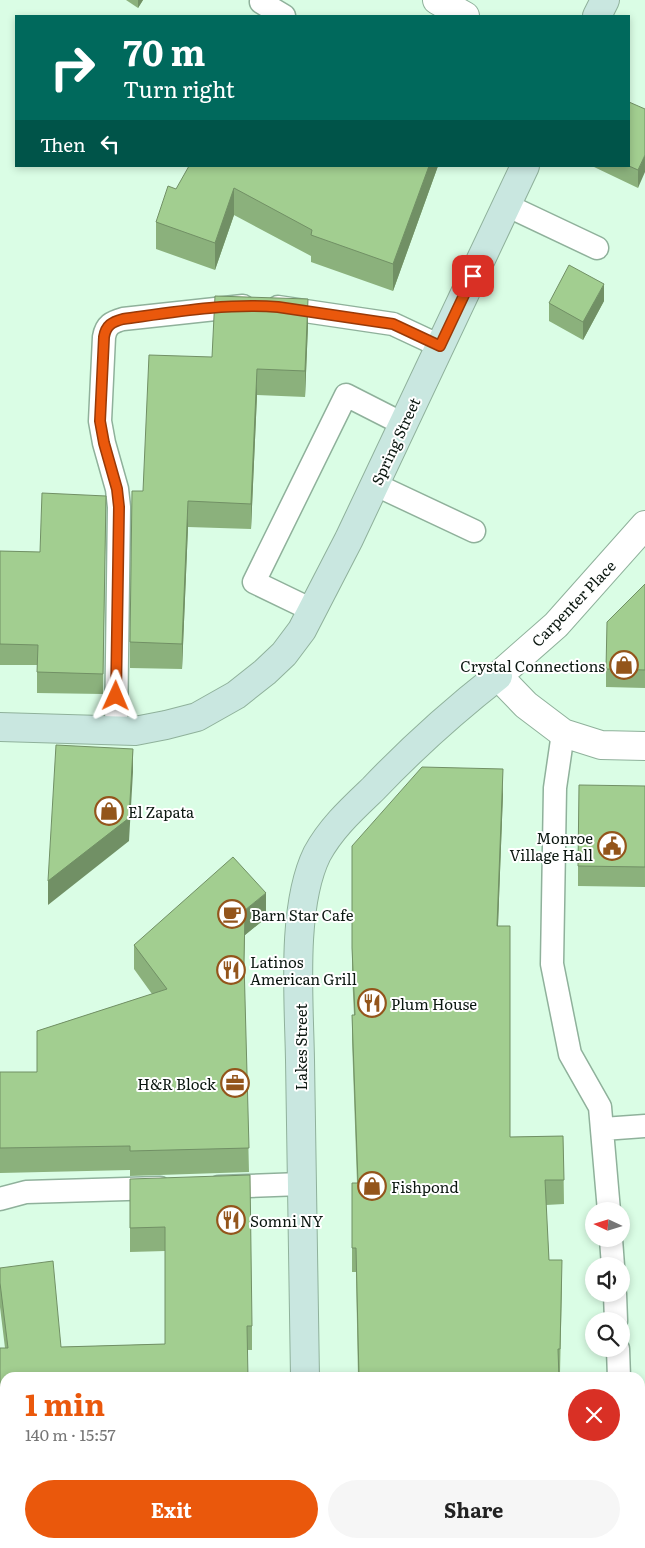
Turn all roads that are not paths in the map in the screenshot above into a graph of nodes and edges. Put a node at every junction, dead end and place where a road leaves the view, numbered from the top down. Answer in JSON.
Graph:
{"nodes":[{"id":1,"x":437,"y":0,"type":"edge"},
{"id":2,"x":605,"y":0,"type":"edge"},
{"id":3,"x":261,"y":2,"type":"dead end"},
{"id":4,"x":282,"y":15,"type":"edge"},
{"id":5,"x":463,"y":15,"type":"edge"},
{"id":6,"x":598,"y":15,"type":"edge"},
{"id":7,"x":524,"y":167,"type":"edge"},
{"id":8,"x":506,"y":206,"type":"junction"},
{"id":9,"x":597,"y":248,"type":"dead end"},
{"id":10,"x":440,"y":346,"type":"junction"},
{"id":11,"x":403,"y":424,"type":"junction"},
{"id":12,"x":374,"y":484,"type":"junction"},
{"id":13,"x":645,"y":525,"type":"edge"},
{"id":14,"x":474,"y":531,"type":"dead end"},
{"id":15,"x":312,"y":610,"type":"junction"},
{"id":16,"x":498,"y":676,"type":"junction"},
{"id":17,"x":0,"y":727,"type":"edge"},
{"id":18,"x":116,"y":731,"type":"junction"},
{"id":19,"x":563,"y":733,"type":"junction"},
{"id":20,"x":645,"y":746,"type":"edge"},
{"id":21,"x":645,"y":1126,"type":"edge"},
{"id":22,"x":603,"y":1129,"type":"junction"},
{"id":23,"x":301,"y":1184,"type":"junction"},
{"id":24,"x":0,"y":1199,"type":"edge"},
{"id":25,"x":608,"y":1202,"type":"edge"},
{"id":26,"x":618,"y":1357,"type":"edge"},
{"id":27,"x":305,"y":1372,"type":"edge"},
{"id":28,"x":619,"y":1372,"type":"edge"}],
"edges":[{"from":1,"to":5,"type":"street"},
{"from":2,"to":6,"type":"street"},
{"from":3,"to":4,"type":"lane"},
{"from":7,"to":8,"type":"street","name":"Spring Street"},
{"from":8,"to":9,"type":"lane"},
{"from":8,"to":10,"type":"street","name":"Spring Street"},
{"from":10,"to":11,"type":"street","name":"Spring Street"},
{"from":10,"to":18,"type":"lane"},
{"from":11,"to":12,"type":"street","name":"Spring Street"},
{"from":11,"to":15,"type":"lane"},
{"from":12,"to":14,"type":"lane"},
{"from":12,"to":15,"type":"street","name":"Spring Street"},
{"from":13,"to":16,"type":"street","name":"Carpenter Place"},
{"from":15,"to":18,"type":"street","name":"Spring Street"},
{"from":16,"to":19,"type":"street"},
{"from":16,"to":23,"type":"street","name":"Lakes Street"},
{"from":17,"to":18,"type":"street","name":"Spring Street"},
{"from":19,"to":20,"type":"street"},
{"from":19,"to":22,"type":"lane"},
{"from":21,"to":22,"type":"lane"},
{"from":22,"to":25,"type":"lane"},
{"from":23,"to":24,"type":"lane"},
{"from":23,"to":27,"type":"street","name":"Lakes Street"},
{"from":26,"to":28,"type":"lane"}]}
